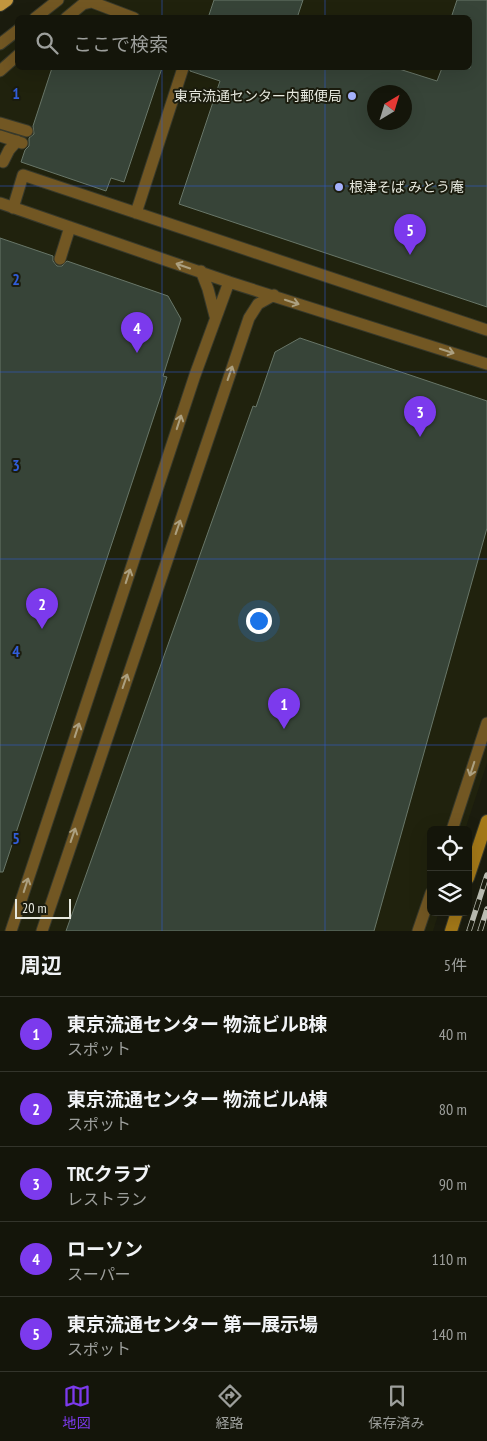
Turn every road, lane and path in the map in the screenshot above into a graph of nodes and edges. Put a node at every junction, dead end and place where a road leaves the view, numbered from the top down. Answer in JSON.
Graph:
{"nodes":[{"id":1,"x":7,"y":0,"type":"edge"},
{"id":2,"x":58,"y":0,"type":"edge"},
{"id":3,"x":83,"y":2,"type":"edge"},
{"id":4,"x":0,"y":5,"type":"edge"},
{"id":5,"x":39,"y":15,"type":"edge"},
{"id":6,"x":69,"y":15,"type":"edge"},
{"id":7,"x":126,"y":15,"type":"edge"},
{"id":8,"x":15,"y":32,"type":"edge"},
{"id":9,"x":0,"y":44,"type":"edge"},
{"id":10,"x":15,"y":58,"type":"edge"},
{"id":11,"x":183,"y":70,"type":"edge"},
{"id":12,"x":0,"y":71,"type":"edge"},
{"id":13,"x":0,"y":123,"type":"edge"},
{"id":14,"x":27,"y":131,"type":"dead end"},
{"id":15,"x":9,"y":140,"type":"edge"},
{"id":16,"x":3,"y":162,"type":"dead end"},
{"id":17,"x":0,"y":203,"type":"edge"},
{"id":18,"x":12,"y":208,"type":"junction"},
{"id":19,"x":136,"y":214,"type":"junction"},
{"id":20,"x":70,"y":227,"type":"junction"},
{"id":21,"x":60,"y":258,"type":"dead end"},
{"id":22,"x":201,"y":271,"type":"junction"},
{"id":23,"x":229,"y":282,"type":"junction"},
{"id":24,"x":274,"y":295,"type":"junction"},
{"id":25,"x":216,"y":316,"type":"junction"},
{"id":26,"x":487,"y":330,"type":"edge"},
{"id":27,"x":487,"y":364,"type":"edge"},
{"id":28,"x":487,"y":723,"type":"edge"},
{"id":29,"x":487,"y":821,"type":"edge"},
{"id":30,"x":453,"y":826,"type":"edge"},
{"id":31,"x":470,"y":871,"type":"edge"},
{"id":32,"x":427,"y":905,"type":"edge"},
{"id":33,"x":456,"y":916,"type":"edge"},
{"id":34,"x":11,"y":931,"type":"edge"},
{"id":35,"x":42,"y":931,"type":"edge"},
{"id":36,"x":418,"y":931,"type":"edge"},
{"id":37,"x":451,"y":931,"type":"edge"}],
"edges":[{"from":1,"to":4,"type":"main road"},
{"from":2,"to":5,"type":"lane"},
{"from":3,"to":6,"type":"lane"},
{"from":3,"to":7,"type":"lane"},
{"from":8,"to":9,"type":"lane"},
{"from":10,"to":12,"type":"lane"},
{"from":11,"to":19,"type":"lane"},
{"from":13,"to":14,"type":"lane"},
{"from":15,"to":16,"type":"lane"},
{"from":17,"to":18,"type":"lane"},
{"from":18,"to":19,"type":"lane"},
{"from":18,"to":20,"type":"lane"},
{"from":19,"to":26,"type":"lane"},
{"from":20,"to":21,"type":"lane"},
{"from":22,"to":20,"type":"lane","one_way":true},
{"from":22,"to":23,"type":"lane"},
{"from":22,"to":25,"type":"lane"},
{"from":23,"to":24,"type":"lane"},
{"from":23,"to":25,"type":"lane"},
{"from":24,"to":27,"type":"lane","one_way":true},
{"from":35,"to":24,"type":"lane","one_way":true},
{"from":34,"to":25,"type":"lane","one_way":true},
{"from":28,"to":30,"type":"lane","one_way":true},
{"from":29,"to":31,"type":"street"},
{"from":32,"to":36,"type":"lane"},
{"from":33,"to":37,"type":"street"}]}
